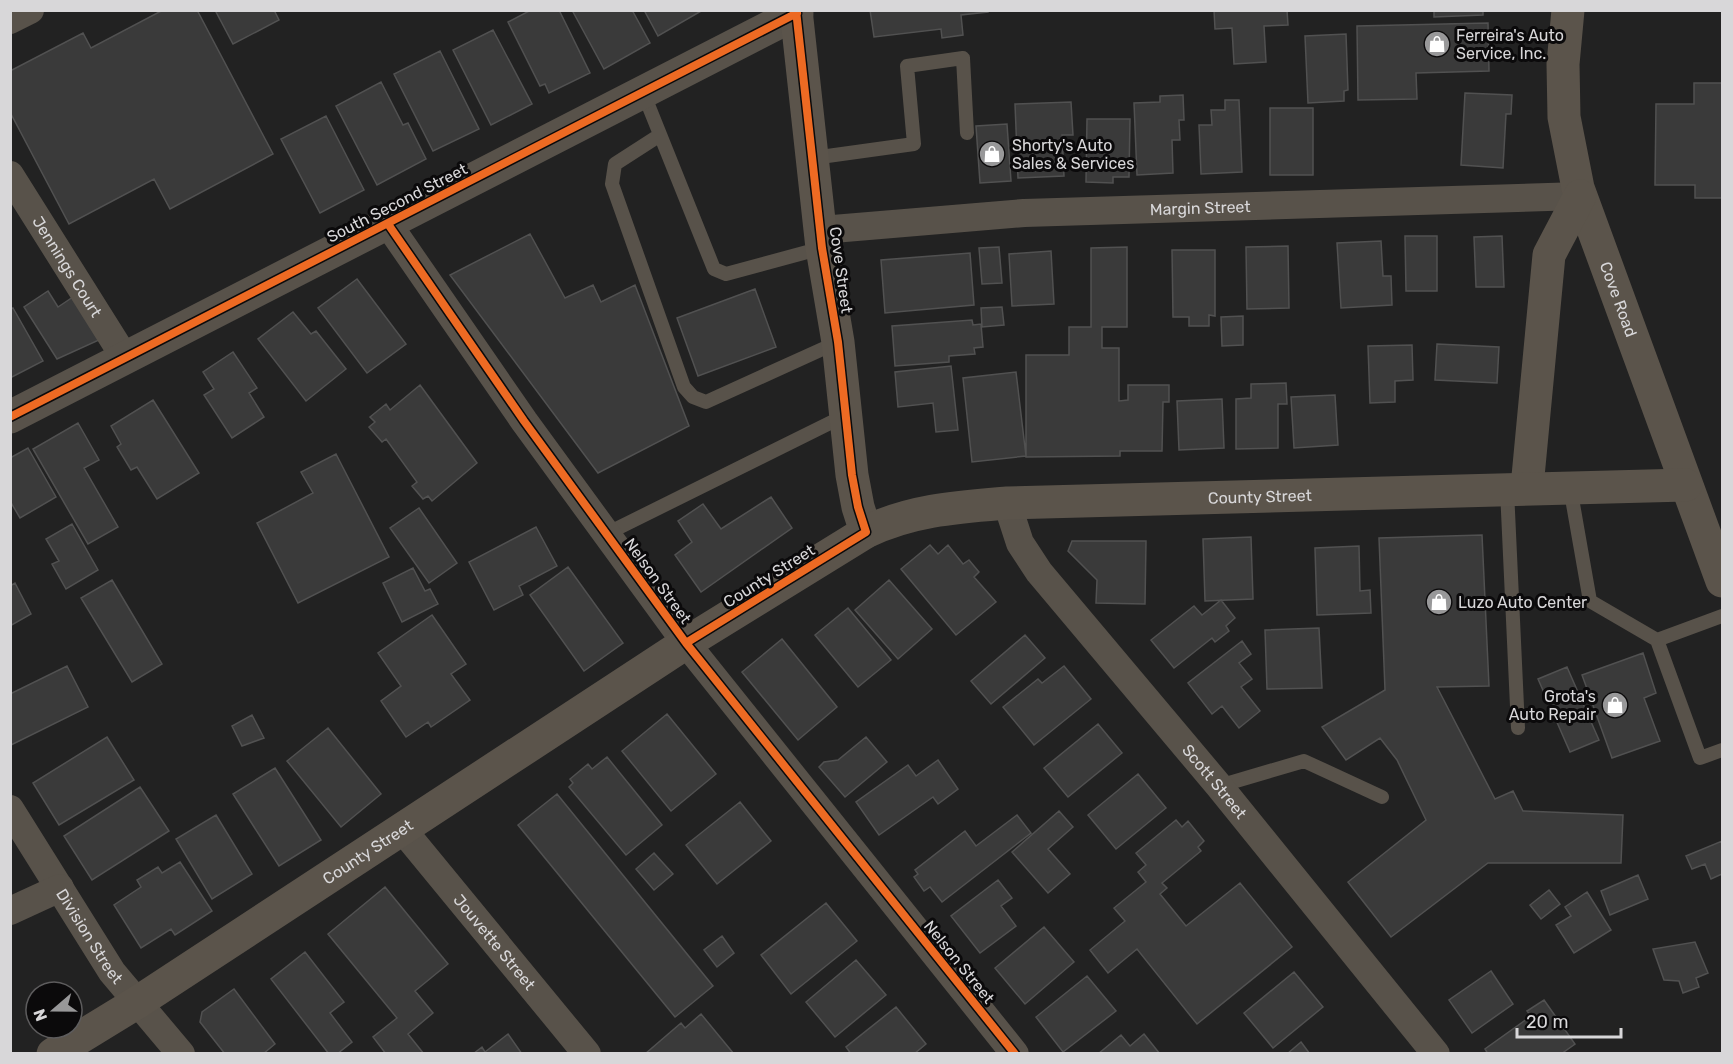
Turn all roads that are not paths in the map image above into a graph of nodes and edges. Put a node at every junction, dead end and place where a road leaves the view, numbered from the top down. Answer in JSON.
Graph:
{"nodes":[{"id":1,"x":30,"y":10,"type":"edge"},
{"id":2,"x":1568,"y":10,"type":"edge"},
{"id":3,"x":797,"y":12,"type":"edge"},
{"id":4,"x":10,"y":20,"type":"edge"},
{"id":5,"x":642,"y":91,"type":"junction"},
{"id":6,"x":967,"y":133,"type":"dead end"},
{"id":7,"x":660,"y":135,"type":"junction"},
{"id":8,"x":813,"y":158,"type":"junction"},
{"id":9,"x":10,"y":175,"type":"edge"},
{"id":10,"x":1580,"y":196,"type":"junction"},
{"id":11,"x":388,"y":224,"type":"junction"},
{"id":12,"x":822,"y":239,"type":"junction"},
{"id":13,"x":838,"y":342,"type":"junction"},
{"id":14,"x":126,"y":358,"type":"junction"},
{"id":15,"x":846,"y":415,"type":"junction"},
{"id":16,"x":10,"y":417,"type":"edge"},
{"id":17,"x":1686,"y":484,"type":"junction"},
{"id":18,"x":1570,"y":487,"type":"junction"},
{"id":19,"x":1517,"y":488,"type":"junction"},
{"id":20,"x":1007,"y":503,"type":"junction"},
{"id":21,"x":866,"y":532,"type":"junction"},
{"id":22,"x":606,"y":534,"type":"junction"},
{"id":23,"x":1722,"y":581,"type":"edge"},
{"id":24,"x":1722,"y":616,"type":"edge"},
{"id":25,"x":1657,"y":640,"type":"junction"},
{"id":26,"x":686,"y":643,"type":"junction"},
{"id":27,"x":1518,"y":728,"type":"dead end"},
{"id":28,"x":1722,"y":750,"type":"edge"},
{"id":29,"x":1219,"y":786,"type":"junction"},
{"id":30,"x":1382,"y":797,"type":"dead end"},
{"id":31,"x":10,"y":809,"type":"edge"},
{"id":32,"x":402,"y":829,"type":"junction"},
{"id":33,"x":60,"y":888,"type":"junction"},
{"id":34,"x":10,"y":911,"type":"edge"},
{"id":35,"x":138,"y":1002,"type":"junction"},
{"id":36,"x":53,"y":1053,"type":"edge"},
{"id":37,"x":181,"y":1053,"type":"edge"},
{"id":38,"x":587,"y":1053,"type":"edge"},
{"id":39,"x":1015,"y":1053,"type":"edge"},
{"id":40,"x":1436,"y":1053,"type":"edge"}],
"edges":[{"from":1,"to":4,"type":"street"},
{"from":2,"to":10,"type":"main road","name":"Cove Road"},
{"from":3,"to":5,"type":"street","name":"South Second Street"},
{"from":3,"to":8,"type":"main road","name":"Cove Street"},
{"from":5,"to":7,"type":"lane"},
{"from":5,"to":11,"type":"street","name":"South Second Street"},
{"from":6,"to":8,"type":"lane"},
{"from":7,"to":12,"type":"lane"},
{"from":7,"to":13,"type":"lane"},
{"from":8,"to":12,"type":"main road","name":"Cove Street"},
{"from":9,"to":14,"type":"street","name":"Jennings Court"},
{"from":10,"to":12,"type":"street","name":"Margin Street"},
{"from":10,"to":17,"type":"main road","name":"Cove Road"},
{"from":10,"to":19,"type":"main road"},
{"from":11,"to":14,"type":"street","name":"South Second Street"},
{"from":11,"to":22,"type":"street","name":"Nelson Street"},
{"from":12,"to":13,"type":"main road","name":"Cove Street"},
{"from":13,"to":15,"type":"main road","name":"Cove Street"},
{"from":14,"to":16,"type":"street","name":"South Second Street"},
{"from":15,"to":21,"type":"main road","name":"Cove Street"},
{"from":15,"to":22,"type":"lane"},
{"from":17,"to":18,"type":"main road","name":"County Street"},
{"from":17,"to":23,"type":"main road","name":"Cove Road"},
{"from":18,"to":19,"type":"main road","name":"County Street"},
{"from":18,"to":25,"type":"lane"},
{"from":19,"to":20,"type":"main road","name":"County Street"},
{"from":19,"to":27,"type":"lane"},
{"from":20,"to":21,"type":"main road","name":"County Street"},
{"from":20,"to":29,"type":"street","name":"Scott Street"},
{"from":21,"to":26,"type":"main road","name":"County Street"},
{"from":22,"to":26,"type":"street","name":"Nelson Street"},
{"from":24,"to":25,"type":"lane"},
{"from":25,"to":28,"type":"lane"},
{"from":26,"to":32,"type":"main road","name":"County Street"},
{"from":26,"to":39,"type":"street","name":"Nelson Street"},
{"from":29,"to":30,"type":"lane"},
{"from":29,"to":40,"type":"street","name":"Scott Street"},
{"from":31,"to":33,"type":"street","name":"Division Street"},
{"from":32,"to":35,"type":"main road","name":"County Street"},
{"from":32,"to":38,"type":"street","name":"Jouvette Street"},
{"from":33,"to":34,"type":"street"},
{"from":33,"to":35,"type":"street","name":"Division Street"},
{"from":35,"to":36,"type":"main road","name":"County Street"},
{"from":35,"to":37,"type":"street","name":"Division Street"}]}
